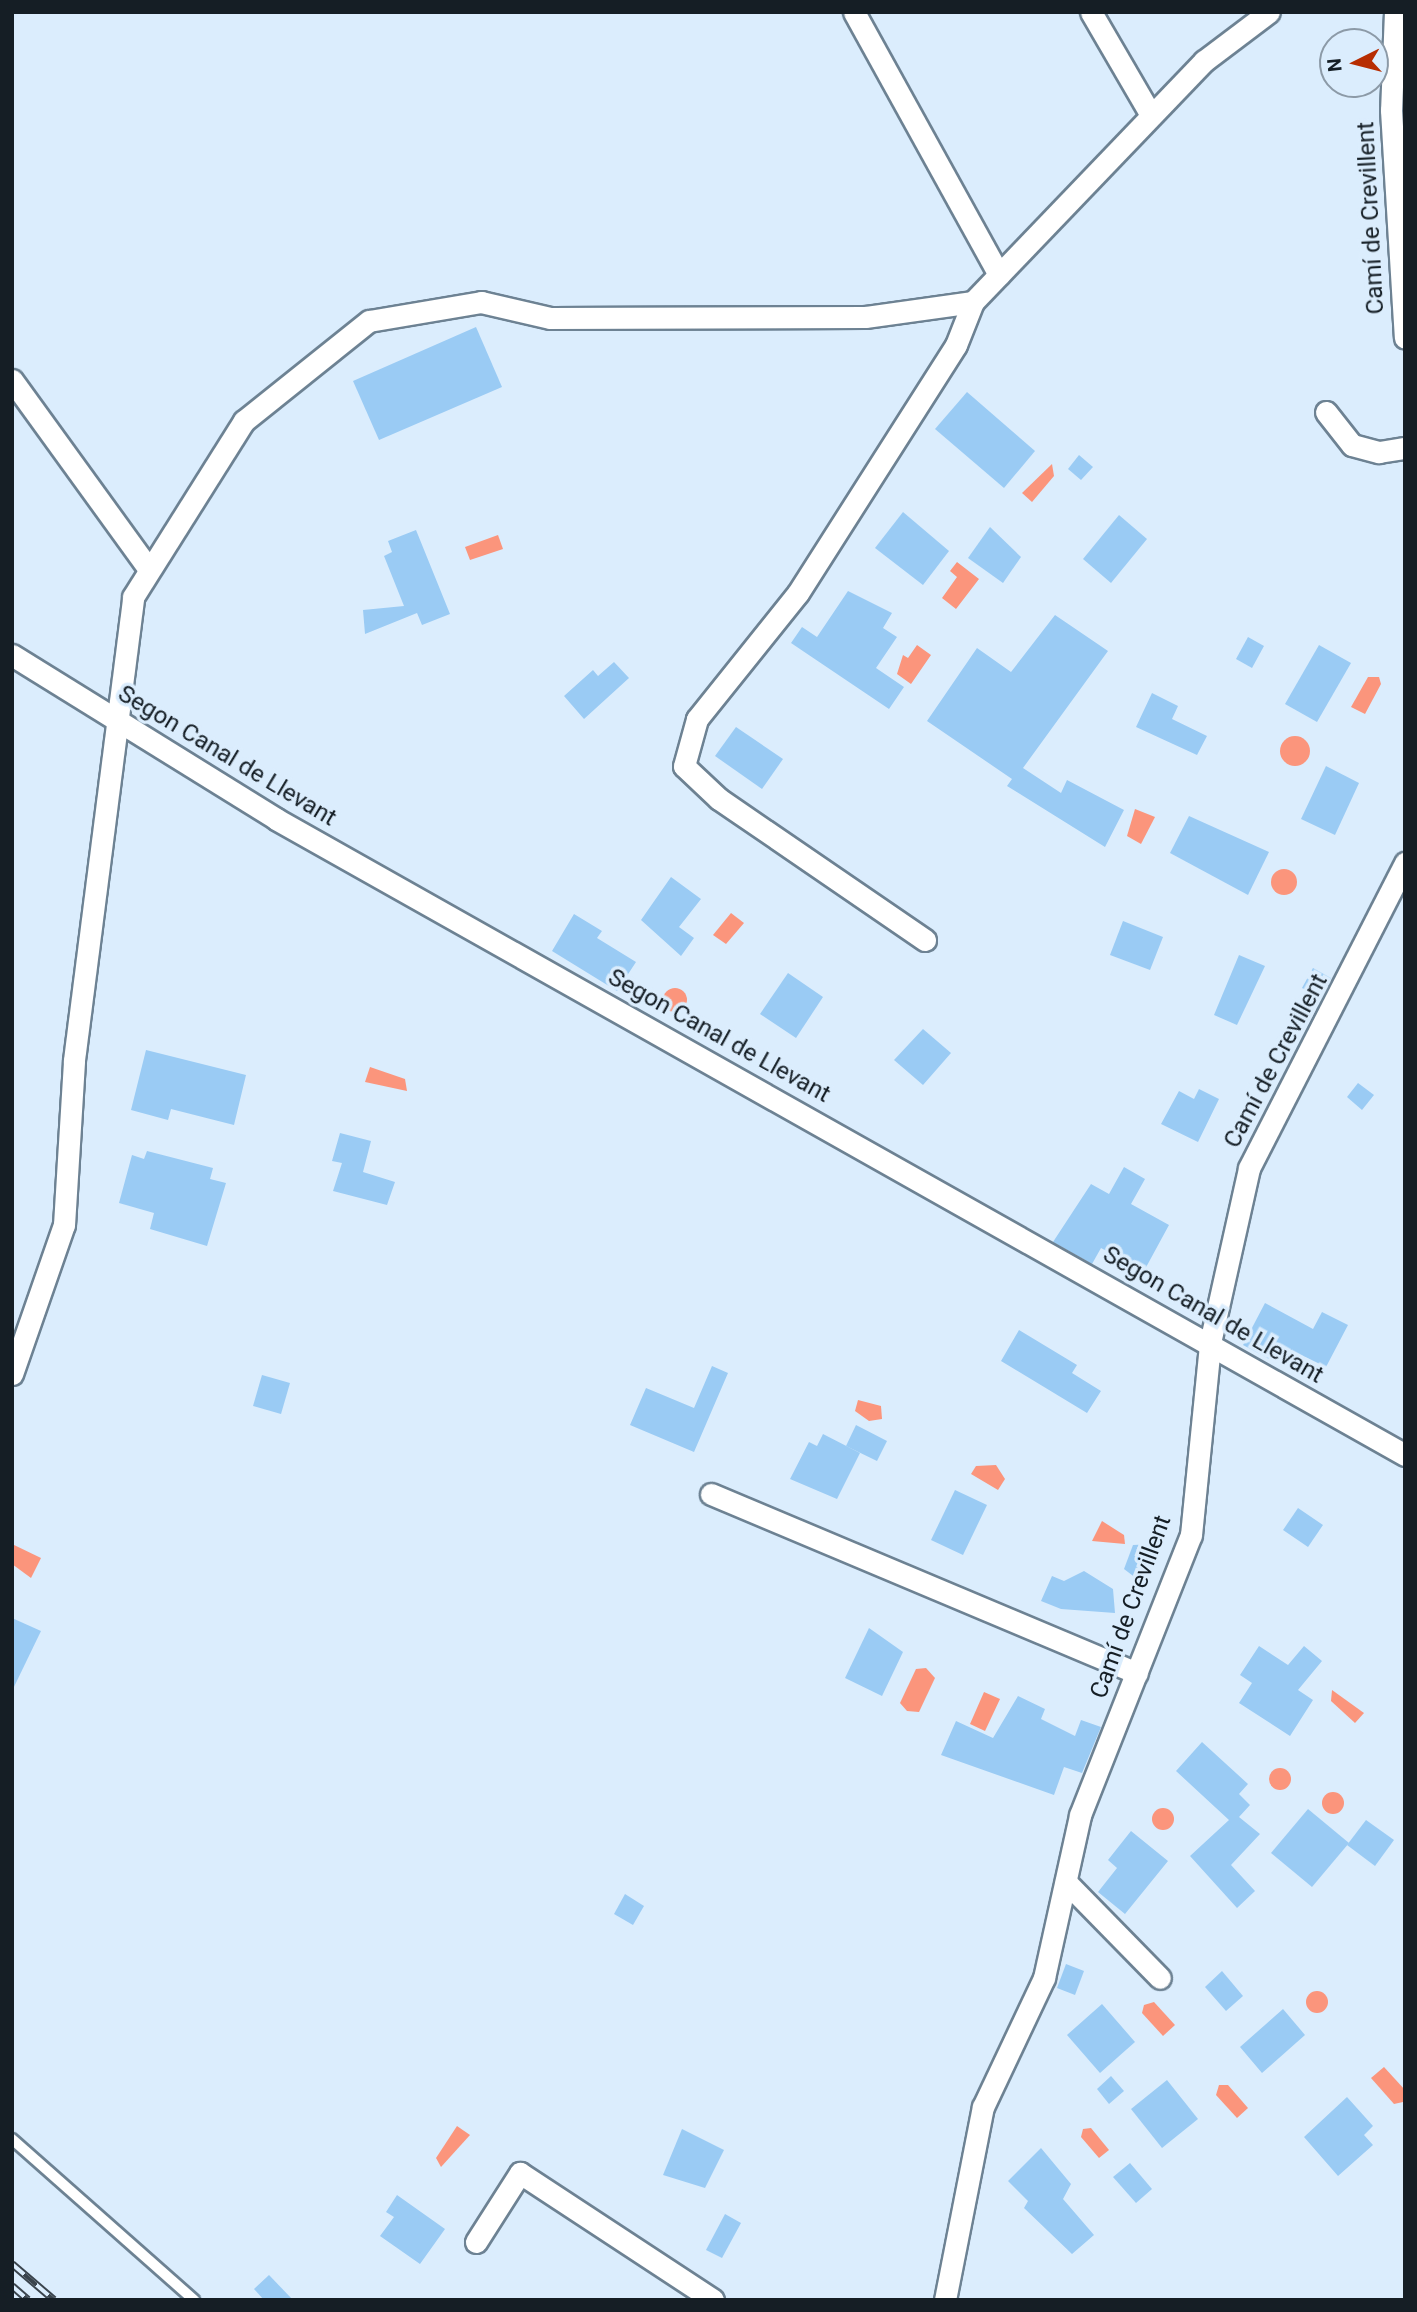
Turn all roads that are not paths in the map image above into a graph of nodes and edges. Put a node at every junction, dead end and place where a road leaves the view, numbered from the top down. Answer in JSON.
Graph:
{"nodes":[{"id":1,"x":854,"y":12,"type":"edge"},
{"id":2,"x":1091,"y":12,"type":"edge"},
{"id":3,"x":1269,"y":12,"type":"edge"},
{"id":4,"x":1395,"y":12,"type":"edge"},
{"id":5,"x":1399,"y":55,"type":"edge"},
{"id":6,"x":1151,"y":115,"type":"junction"},
{"id":7,"x":999,"y":275,"type":"junction"},
{"id":8,"x":973,"y":303,"type":"junction"},
{"id":9,"x":1405,"y":338,"type":"edge"},
{"id":10,"x":12,"y":380,"type":"edge"},
{"id":11,"x":1326,"y":412,"type":"dead end"},
{"id":12,"x":1405,"y":448,"type":"edge"},
{"id":13,"x":149,"y":569,"type":"junction"},
{"id":14,"x":12,"y":655,"type":"edge"},
{"id":15,"x":113,"y":717,"type":"junction"},
{"id":16,"x":1405,"y":863,"type":"edge"},
{"id":17,"x":925,"y":940,"type":"dead end"},
{"id":18,"x":1210,"y":1343,"type":"junction"},
{"id":19,"x":12,"y":1374,"type":"edge"},
{"id":20,"x":1405,"y":1455,"type":"edge"},
{"id":21,"x":712,"y":1494,"type":"dead end"},
{"id":22,"x":1137,"y":1673,"type":"junction"},
{"id":23,"x":1066,"y":1882,"type":"junction"},
{"id":24,"x":1160,"y":1978,"type":"dead end"},
{"id":25,"x":12,"y":2139,"type":"edge"},
{"id":26,"x":476,"y":2242,"type":"dead end"},
{"id":27,"x":194,"y":2300,"type":"edge"},
{"id":28,"x":713,"y":2300,"type":"edge"},
{"id":29,"x":945,"y":2300,"type":"edge"}],
"edges":[{"from":1,"to":7,"type":"street"},
{"from":2,"to":6,"type":"street"},
{"from":3,"to":6,"type":"street"},
{"from":4,"to":5,"type":"street","name":"Camí de Crevillent"},
{"from":5,"to":9,"type":"street","name":"Camí de Crevillent"},
{"from":6,"to":7,"type":"street"},
{"from":7,"to":8,"type":"street"},
{"from":8,"to":13,"type":"street"},
{"from":8,"to":17,"type":"street"},
{"from":10,"to":13,"type":"street"},
{"from":11,"to":12,"type":"street"},
{"from":13,"to":15,"type":"street"},
{"from":14,"to":15,"type":"street","name":"Segon Canal de Llevant"},
{"from":15,"to":18,"type":"street","name":"Segon Canal de Llevant"},
{"from":15,"to":19,"type":"street"},
{"from":16,"to":18,"type":"street","name":"Camí de Crevillent"},
{"from":18,"to":20,"type":"street","name":"Segon Canal de Llevant"},
{"from":18,"to":22,"type":"street","name":"Camí de Crevillent"},
{"from":21,"to":22,"type":"street"},
{"from":22,"to":23,"type":"street","name":"Camí de Crevillent"},
{"from":23,"to":24,"type":"street"},
{"from":23,"to":29,"type":"street","name":"Camí de Crevillent"},
{"from":25,"to":27,"type":"lane"},
{"from":26,"to":28,"type":"street"}]}
